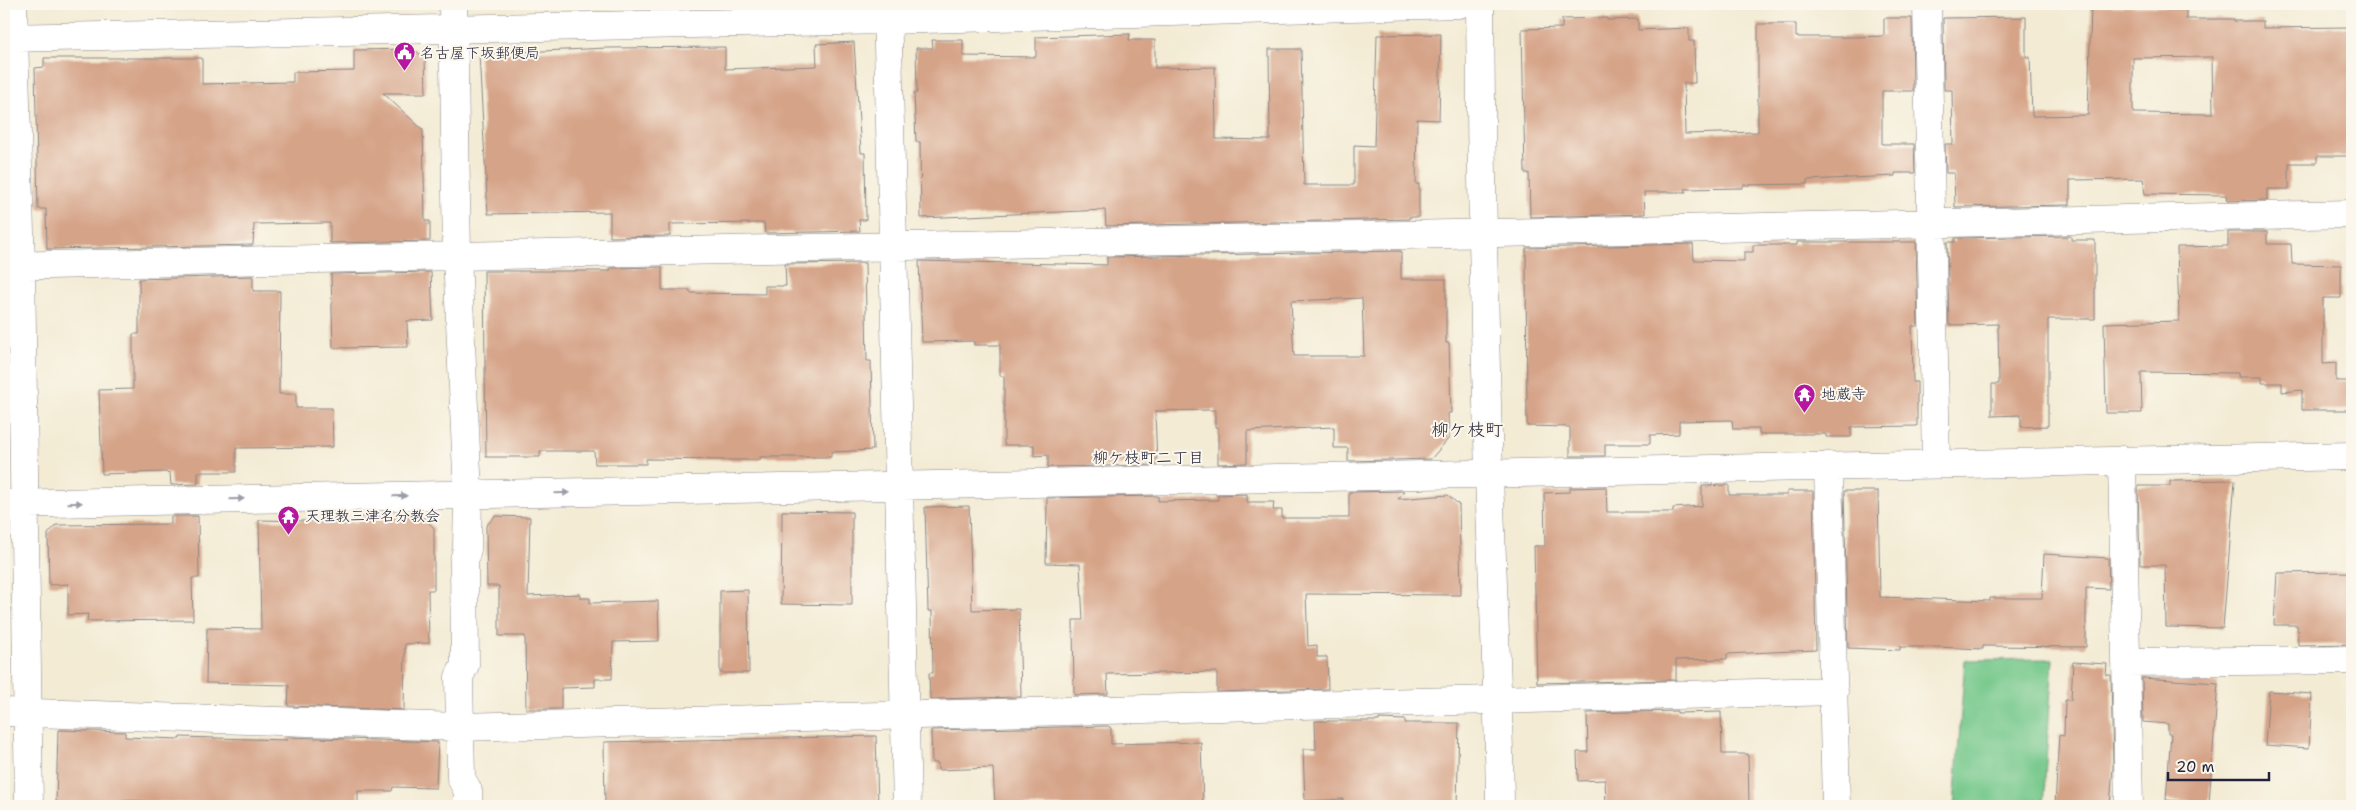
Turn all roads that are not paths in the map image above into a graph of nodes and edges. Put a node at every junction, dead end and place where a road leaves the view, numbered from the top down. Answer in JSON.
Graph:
{"nodes":[{"id":1,"x":13,"y":4,"type":"edge"},
{"id":2,"x":1459,"y":4,"type":"edge"},
{"id":3,"x":1480,"y":4,"type":"edge"},
{"id":4,"x":1927,"y":4,"type":"edge"},
{"id":5,"x":888,"y":12,"type":"edge"},
{"id":6,"x":454,"y":17,"type":"edge"},
{"id":7,"x":9,"y":38,"type":"edge"},
{"id":8,"x":2352,"y":214,"type":"edge"},
{"id":9,"x":1933,"y":223,"type":"junction"},
{"id":10,"x":1482,"y":234,"type":"junction"},
{"id":11,"x":894,"y":246,"type":"junction"},
{"id":12,"x":457,"y":256,"type":"junction"},
{"id":13,"x":13,"y":266,"type":"edge"},
{"id":14,"x":2352,"y":456,"type":"edge"},
{"id":15,"x":2122,"y":460,"type":"junction"},
{"id":16,"x":1936,"y":464,"type":"junction"},
{"id":17,"x":1828,"y":466,"type":"junction"},
{"id":18,"x":1489,"y":474,"type":"junction"},
{"id":19,"x":898,"y":486,"type":"junction"},
{"id":20,"x":468,"y":494,"type":"junction"},
{"id":21,"x":15,"y":504,"type":"edge"},
{"id":22,"x":2352,"y":660,"type":"edge"},
{"id":23,"x":2126,"y":662,"type":"junction"},
{"id":24,"x":1834,"y":691,"type":"junction"},
{"id":25,"x":1499,"y":700,"type":"junction"},
{"id":26,"x":15,"y":712,"type":"edge"},
{"id":27,"x":906,"y":714,"type":"junction"},
{"id":28,"x":460,"y":727,"type":"junction"},
{"id":29,"x":29,"y":806,"type":"edge"},
{"id":30,"x":468,"y":806,"type":"edge"},
{"id":31,"x":907,"y":806,"type":"edge"},
{"id":32,"x":1500,"y":806,"type":"edge"},
{"id":33,"x":1836,"y":806,"type":"edge"},
{"id":34,"x":2129,"y":806,"type":"edge"}],
"edges":[{"from":1,"to":7,"type":"street"},
{"from":2,"to":5,"type":"street"},
{"from":3,"to":10,"type":"street"},
{"from":4,"to":9,"type":"street"},
{"from":5,"to":6,"type":"street"},
{"from":5,"to":11,"type":"street"},
{"from":6,"to":7,"type":"street"},
{"from":6,"to":12,"type":"street"},
{"from":7,"to":13,"type":"street"},
{"from":8,"to":9,"type":"street"},
{"from":9,"to":10,"type":"street"},
{"from":9,"to":16,"type":"street"},
{"from":10,"to":11,"type":"street"},
{"from":10,"to":18,"type":"street"},
{"from":11,"to":12,"type":"street"},
{"from":11,"to":19,"type":"street"},
{"from":12,"to":13,"type":"street"},
{"from":12,"to":20,"type":"street"},
{"from":13,"to":21,"type":"street"},
{"from":14,"to":15,"type":"street"},
{"from":15,"to":16,"type":"street"},
{"from":15,"to":23,"type":"street"},
{"from":16,"to":17,"type":"street"},
{"from":17,"to":18,"type":"street"},
{"from":17,"to":24,"type":"street"},
{"from":18,"to":19,"type":"street"},
{"from":18,"to":25,"type":"street"},
{"from":20,"to":19,"type":"street","one_way":true},
{"from":19,"to":27,"type":"street"},
{"from":21,"to":20,"type":"street","one_way":true},
{"from":20,"to":28,"type":"street"},
{"from":21,"to":26,"type":"street"},
{"from":22,"to":23,"type":"street"},
{"from":23,"to":34,"type":"street"},
{"from":24,"to":25,"type":"street"},
{"from":24,"to":33,"type":"street"},
{"from":25,"to":27,"type":"street"},
{"from":25,"to":32,"type":"street"},
{"from":26,"to":28,"type":"street"},
{"from":26,"to":29,"type":"street"},
{"from":27,"to":28,"type":"street"},
{"from":27,"to":31,"type":"street"},
{"from":28,"to":30,"type":"street"}]}
